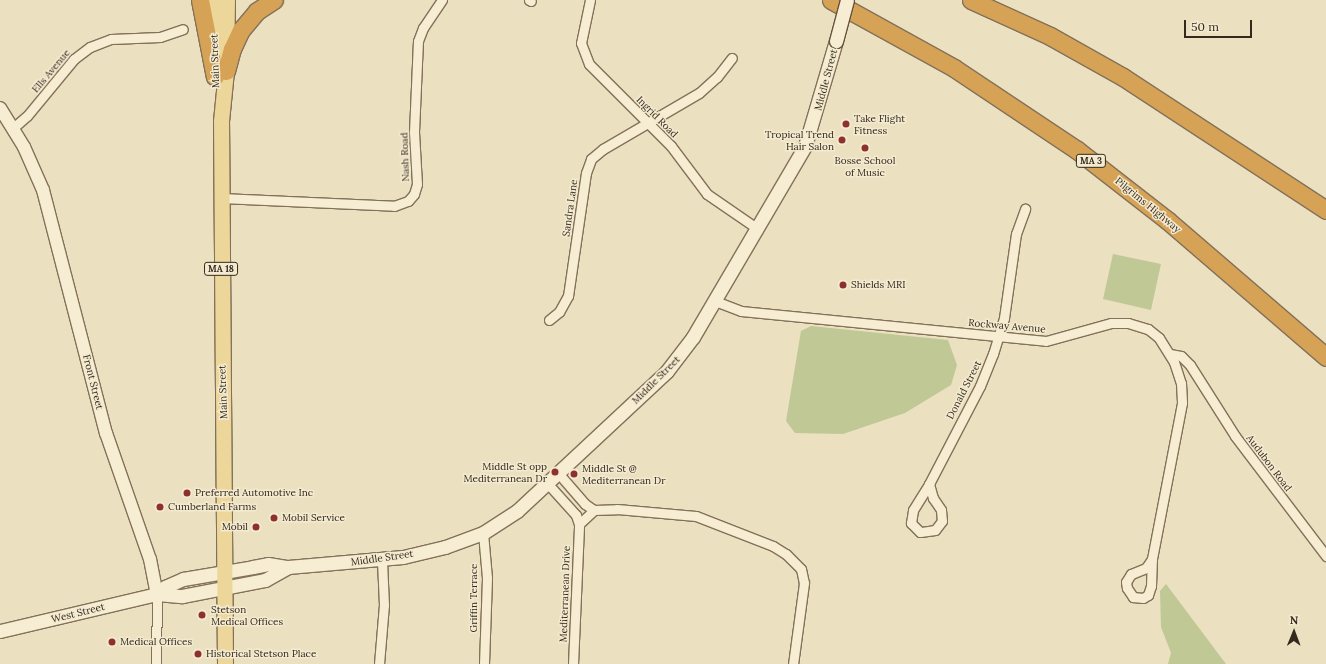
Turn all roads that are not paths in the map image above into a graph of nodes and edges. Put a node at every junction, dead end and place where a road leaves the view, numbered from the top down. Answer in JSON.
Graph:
{"nodes":[{"id":1,"x":200,"y":0,"type":"edge"},
{"id":2,"x":214,"y":0,"type":"edge"},
{"id":3,"x":227,"y":0,"type":"edge"},
{"id":4,"x":274,"y":0,"type":"edge"},
{"id":5,"x":442,"y":0,"type":"edge"},
{"id":6,"x":590,"y":0,"type":"edge"},
{"id":7,"x":831,"y":0,"type":"edge"},
{"id":8,"x":847,"y":0,"type":"edge"},
{"id":9,"x":971,"y":0,"type":"edge"},
{"id":10,"x":183,"y":28,"type":"dead end"},
{"id":11,"x":732,"y":58,"type":"dead end"},
{"id":12,"x":221,"y":74,"type":"junction"},
{"id":13,"x":0,"y":108,"type":"edge"},
{"id":14,"x":647,"y":123,"type":"junction"},
{"id":15,"x":13,"y":128,"type":"junction"},
{"id":16,"x":221,"y":198,"type":"junction"},
{"id":17,"x":1024,"y":209,"type":"dead end"},
{"id":18,"x":1326,"y":210,"type":"edge"},
{"id":19,"x":758,"y":230,"type":"junction"},
{"id":20,"x":715,"y":301,"type":"junction"},
{"id":21,"x":549,"y":320,"type":"dead end"},
{"id":22,"x":998,"y":338,"type":"junction"},
{"id":23,"x":1170,"y":354,"type":"junction"},
{"id":24,"x":1326,"y":357,"type":"edge"},
{"id":25,"x":1198,"y":380,"type":"junction"},
{"id":26,"x":1181,"y":383,"type":"junction"},
{"id":27,"x":559,"y":474,"type":"junction"},
{"id":28,"x":548,"y":484,"type":"junction"},
{"id":29,"x":930,"y":484,"type":"junction"},
{"id":30,"x":594,"y":510,"type":"junction"},
{"id":31,"x":579,"y":524,"type":"junction"},
{"id":32,"x":483,"y":533,"type":"junction"},
{"id":33,"x":1326,"y":556,"type":"edge"},
{"id":34,"x":1152,"y":559,"type":"dead end"},
{"id":35,"x":382,"y":560,"type":"junction"},
{"id":36,"x":288,"y":567,"type":"junction"},
{"id":37,"x":226,"y":572,"type":"junction"},
{"id":38,"x":226,"y":588,"type":"junction"},
{"id":39,"x":157,"y":594,"type":"junction"},
{"id":40,"x":0,"y":631,"type":"edge"},
{"id":41,"x":156,"y":664,"type":"edge"},
{"id":42,"x":225,"y":664,"type":"edge"},
{"id":43,"x":379,"y":664,"type":"edge"},
{"id":44,"x":484,"y":664,"type":"edge"},
{"id":45,"x":573,"y":664,"type":"edge"},
{"id":46,"x":793,"y":664,"type":"edge"}],
"edges":[{"from":1,"to":12,"type":"highway"},
{"from":2,"to":12,"type":"main road","name":"Main Street","number":"MA 18"},
{"from":3,"to":12,"type":"main road","name":"Main Street","number":"MA 18"},
{"from":4,"to":12,"type":"highway"},
{"from":5,"to":16,"type":"street","name":"Nash Road"},
{"from":6,"to":14,"type":"street","name":"Ingrid Road"},
{"from":7,"to":24,"type":"highway","name":"Pilgrims Highway","number":"MA 3"},
{"from":8,"to":19,"type":"main road","name":"Middle Street","bridge":true},
{"from":9,"to":18,"type":"highway"},
{"from":10,"to":15,"type":"street","name":"Ells Avenue"},
{"from":11,"to":14,"type":"street","name":"Sandra Lane"},
{"from":12,"to":16,"type":"main road","name":"Main Street","number":"MA 18"},
{"from":13,"to":15,"type":"street","name":"Front Street"},
{"from":14,"to":19,"type":"street","name":"Ingrid Road"},
{"from":14,"to":21,"type":"street","name":"Sandra Lane"},
{"from":15,"to":39,"type":"street","name":"Front Street"},
{"from":16,"to":37,"type":"main road","name":"Main Street","number":"MA 18"},
{"from":17,"to":22,"type":"street","name":"Donald Street"},
{"from":19,"to":20,"type":"main road","name":"Middle Street"},
{"from":20,"to":22,"type":"street","name":"Rockway Avenue"},
{"from":20,"to":27,"type":"main road","name":"Middle Street"},
{"from":22,"to":23,"type":"street","name":"Rockway Avenue"},
{"from":22,"to":29,"type":"street","name":"Donald Street"},
{"from":23,"to":25,"type":"street","name":"Audubon Road"},
{"from":23,"to":26,"type":"street","name":"Rockway Avenue"},
{"from":25,"to":26,"type":"street"},
{"from":25,"to":33,"type":"street","name":"Audubon Road"},
{"from":26,"to":34,"type":"street","name":"Rockway Avenue"},
{"from":27,"to":28,"type":"main road","name":"Middle Street"},
{"from":27,"to":30,"type":"street"},
{"from":28,"to":31,"type":"street"},
{"from":28,"to":32,"type":"main road","name":"Middle Street"},
{"from":29,"to":29,"type":"street","name":"Donald Street"},
{"from":30,"to":31,"type":"street"},
{"from":30,"to":46,"type":"street"},
{"from":31,"to":45,"type":"street","name":"Mediterranean Drive"},
{"from":32,"to":35,"type":"main road","name":"Middle Street"},
{"from":32,"to":44,"type":"street","name":"Griffin Terrace"},
{"from":35,"to":36,"type":"main road","name":"Middle Street"},
{"from":35,"to":43,"type":"street"},
{"from":36,"to":37,"type":"main road","name":"Middle Street"},
{"from":36,"to":38,"type":"main road"},
{"from":37,"to":38,"type":"main road","name":"Main Street","number":"MA 18"},
{"from":37,"to":39,"type":"main road","name":"Middle Street"},
{"from":38,"to":39,"type":"main road"},
{"from":38,"to":42,"type":"main road","name":"Main Street","number":"MA 18"},
{"from":39,"to":40,"type":"main road","name":"West Street"},
{"from":39,"to":41,"type":"street","name":"Front Street"}]}
